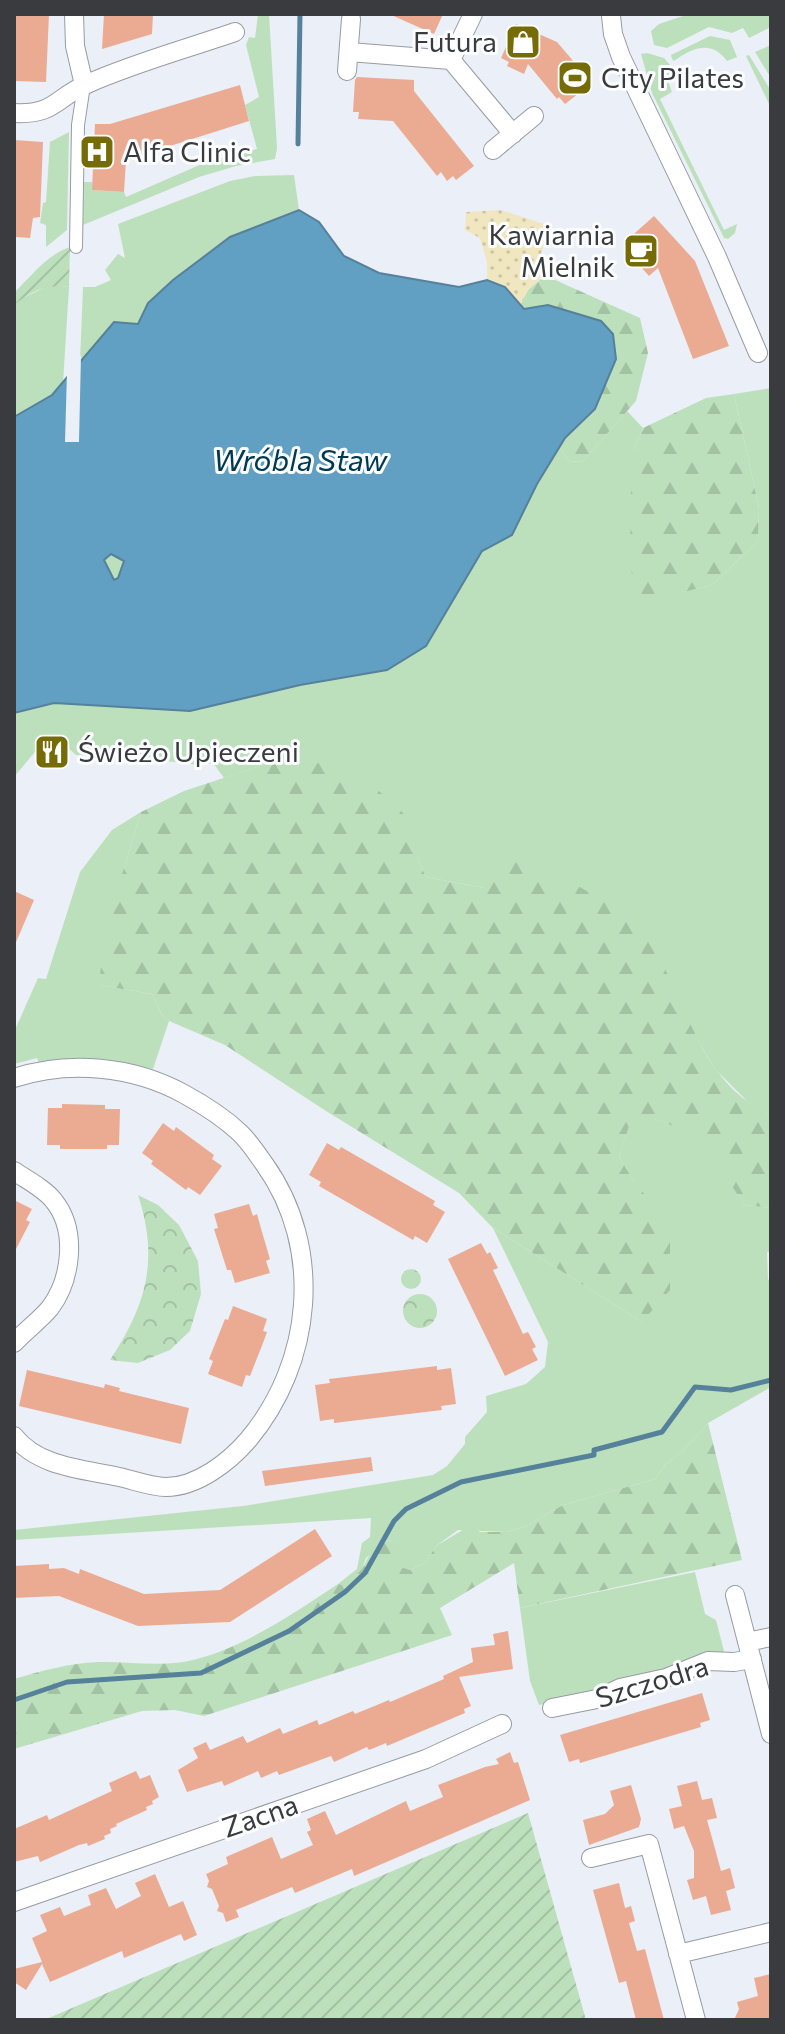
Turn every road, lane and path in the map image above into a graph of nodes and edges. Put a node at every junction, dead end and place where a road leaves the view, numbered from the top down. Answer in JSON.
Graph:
{"nodes":[{"id":1,"x":74,"y":14,"type":"edge"},
{"id":2,"x":473,"y":14,"type":"edge"},
{"id":3,"x":631,"y":14,"type":"edge"},
{"id":4,"x":607,"y":15,"type":"edge"},
{"id":5,"x":351,"y":19,"type":"dead end"},
{"id":6,"x":235,"y":32,"type":"dead end"},
{"id":7,"x":451,"y":60,"type":"junction"},
{"id":8,"x":84,"y":85,"type":"junction"},
{"id":9,"x":14,"y":113,"type":"edge"},
{"id":10,"x":534,"y":116,"type":"dead end"},
{"id":11,"x":513,"y":134,"type":"junction"},
{"id":12,"x":493,"y":150,"type":"dead end"},
{"id":13,"x":76,"y":247,"type":"dead end"},
{"id":14,"x":758,"y":353,"type":"dead end"},
{"id":15,"x":14,"y":1078,"type":"edge"},
{"id":16,"x":14,"y":1171,"type":"edge"},
{"id":17,"x":14,"y":1343,"type":"edge"},
{"id":18,"x":14,"y":1436,"type":"edge"},
{"id":19,"x":735,"y":1595,"type":"dead end"},
{"id":20,"x":771,"y":1637,"type":"edge"},
{"id":21,"x":750,"y":1651,"type":"junction"},
{"id":22,"x":552,"y":1708,"type":"dead end"},
{"id":23,"x":502,"y":1724,"type":"dead end"},
{"id":24,"x":771,"y":1734,"type":"edge"},
{"id":25,"x":591,"y":1858,"type":"dead end"},
{"id":26,"x":14,"y":1902,"type":"edge"},
{"id":27,"x":771,"y":1932,"type":"edge"},
{"id":28,"x":678,"y":1954,"type":"junction"},
{"id":29,"x":696,"y":2020,"type":"edge"}],
"edges":[{"from":1,"to":8,"type":"street"},
{"from":2,"to":7,"type":"street"},
{"from":3,"to":4,"type":"street"},
{"from":4,"to":14,"type":"street"},
{"from":5,"to":7,"type":"street"},
{"from":6,"to":8,"type":"street"},
{"from":7,"to":11,"type":"street"},
{"from":8,"to":9,"type":"street"},
{"from":8,"to":13,"type":"street"},
{"from":10,"to":11,"type":"street"},
{"from":11,"to":12,"type":"street"},
{"from":15,"to":18,"type":"street"},
{"from":16,"to":17,"type":"street"},
{"from":19,"to":21,"type":"street"},
{"from":20,"to":21,"type":"street","name":"Szczodra"},
{"from":21,"to":22,"type":"street","name":"Szczodra"},
{"from":21,"to":24,"type":"street"},
{"from":23,"to":26,"type":"street","name":"Zacna"},
{"from":25,"to":28,"type":"street"},
{"from":27,"to":28,"type":"street"},
{"from":28,"to":29,"type":"street"}]}
